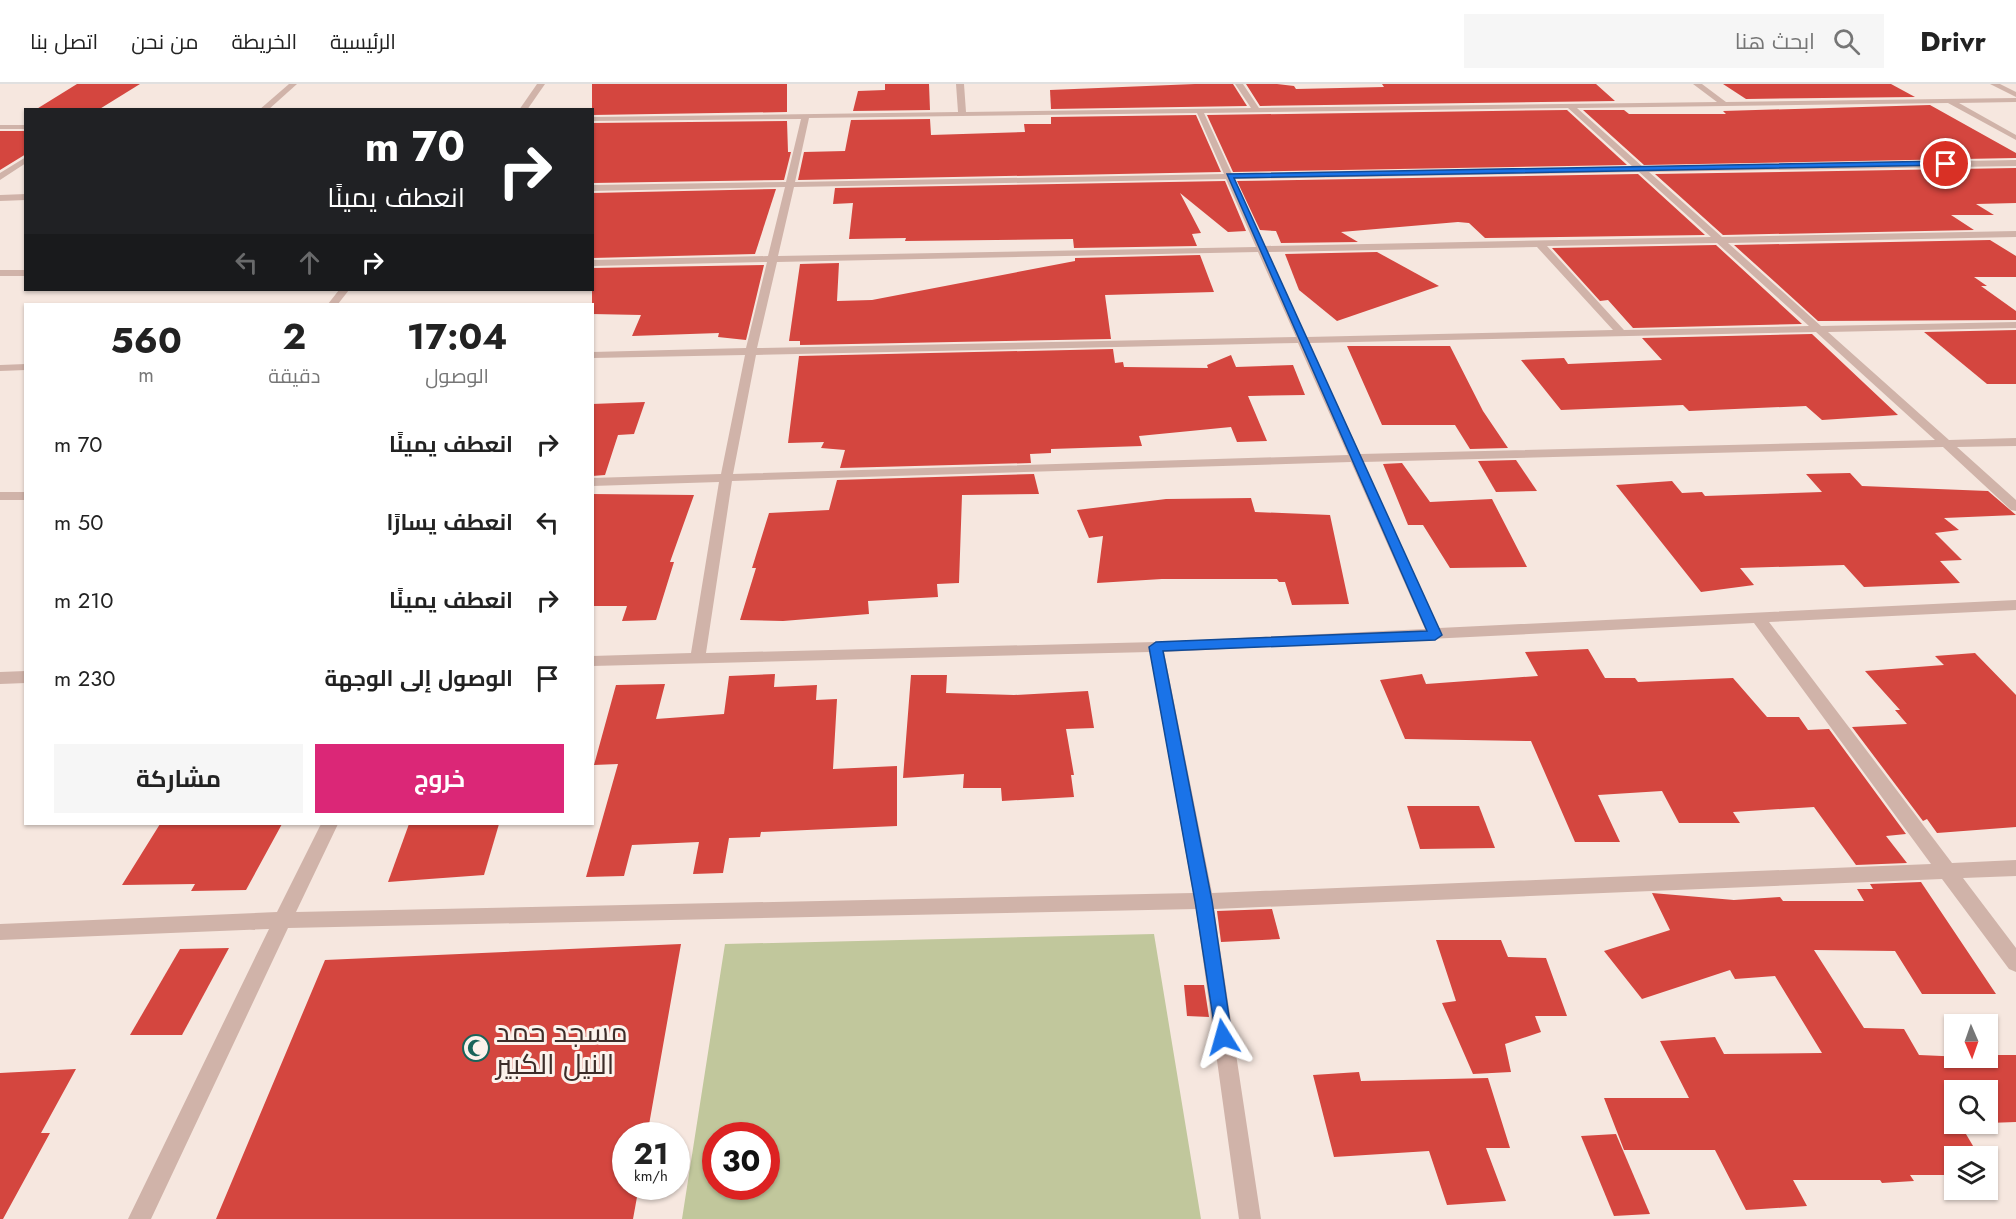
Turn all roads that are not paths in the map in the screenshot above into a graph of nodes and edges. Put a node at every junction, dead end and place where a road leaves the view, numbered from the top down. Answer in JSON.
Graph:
{"nodes":[{"id":1,"x":293,"y":84,"type":"edge"},
{"id":2,"x":542,"y":84,"type":"edge"},
{"id":3,"x":960,"y":84,"type":"edge"},
{"id":4,"x":1239,"y":84,"type":"edge"},
{"id":5,"x":1697,"y":84,"type":"edge"},
{"id":6,"x":1994,"y":84,"type":"edge"},
{"id":7,"x":2016,"y":97,"type":"edge"},
{"id":8,"x":1947,"y":100,"type":"junction"},
{"id":9,"x":1722,"y":102,"type":"junction"},
{"id":10,"x":1569,"y":105,"type":"junction"},
{"id":11,"x":265,"y":108,"type":"edge"},
{"id":12,"x":524,"y":108,"type":"edge"},
{"id":13,"x":1256,"y":109,"type":"junction"},
{"id":14,"x":1199,"y":110,"type":"junction"},
{"id":15,"x":962,"y":113,"type":"junction"},
{"id":16,"x":806,"y":116,"type":"junction"},
{"id":17,"x":594,"y":119,"type":"edge"},
{"id":18,"x":0,"y":127,"type":"edge"},
{"id":19,"x":24,"y":127,"type":"edge"},
{"id":20,"x":2016,"y":138,"type":"edge"},
{"id":21,"x":24,"y":160,"type":"edge"},
{"id":22,"x":2016,"y":163,"type":"edge"},
{"id":23,"x":1641,"y":168,"type":"junction"},
{"id":24,"x":1230,"y":175,"type":"junction"},
{"id":25,"x":0,"y":177,"type":"edge"},
{"id":26,"x":792,"y":184,"type":"junction"},
{"id":27,"x":594,"y":188,"type":"edge"},
{"id":28,"x":24,"y":197,"type":"edge"},
{"id":29,"x":0,"y":198,"type":"edge"},
{"id":30,"x":2016,"y":234,"type":"edge"},
{"id":31,"x":1719,"y":239,"type":"junction"},
{"id":32,"x":1539,"y":243,"type":"junction"},
{"id":33,"x":1263,"y":249,"type":"junction"},
{"id":34,"x":774,"y":260,"type":"junction"},
{"id":35,"x":594,"y":262,"type":"edge"},
{"id":36,"x":0,"y":273,"type":"edge"},
{"id":37,"x":24,"y":273,"type":"edge"},
{"id":38,"x":343,"y":291,"type":"edge"},
{"id":39,"x":334,"y":303,"type":"edge"},
{"id":40,"x":2016,"y":325,"type":"edge"},
{"id":41,"x":1820,"y":330,"type":"junction"},
{"id":42,"x":1621,"y":333,"type":"junction"},
{"id":43,"x":1302,"y":339,"type":"junction"},
{"id":44,"x":752,"y":352,"type":"junction"},
{"id":45,"x":594,"y":355,"type":"edge"},
{"id":46,"x":0,"y":368,"type":"edge"},
{"id":47,"x":24,"y":368,"type":"edge"},
{"id":48,"x":2016,"y":442,"type":"edge"},
{"id":49,"x":1945,"y":444,"type":"junction"},
{"id":50,"x":1357,"y":458,"type":"junction"},
{"id":51,"x":726,"y":478,"type":"junction"},
{"id":52,"x":594,"y":482,"type":"edge"},
{"id":53,"x":0,"y":496,"type":"edge"},
{"id":54,"x":24,"y":496,"type":"edge"},
{"id":55,"x":2016,"y":507,"type":"edge"},
{"id":56,"x":2016,"y":605,"type":"edge"},
{"id":57,"x":1757,"y":617,"type":"junction"},
{"id":58,"x":1435,"y":635,"type":"junction"},
{"id":59,"x":1156,"y":647,"type":"junction"},
{"id":60,"x":698,"y":658,"type":"junction"},
{"id":61,"x":594,"y":661,"type":"edge"},
{"id":62,"x":24,"y":677,"type":"edge"},
{"id":63,"x":0,"y":678,"type":"edge"},
{"id":64,"x":329,"y":825,"type":"edge"},
{"id":65,"x":2016,"y":868,"type":"edge"},
{"id":66,"x":1948,"y":872,"type":"junction"},
{"id":67,"x":1204,"y":901,"type":"junction"},
{"id":68,"x":282,"y":920,"type":"junction"},
{"id":69,"x":0,"y":932,"type":"edge"},
{"id":70,"x":2016,"y":963,"type":"edge"},
{"id":71,"x":139,"y":1219,"type":"edge"},
{"id":72,"x":1250,"y":1219,"type":"edge"}],
"edges":[{"from":1,"to":11,"type":"street"},
{"from":2,"to":12,"type":"street"},
{"from":3,"to":15,"type":"street"},
{"from":4,"to":13,"type":"street"},
{"from":5,"to":9,"type":"street"},
{"from":6,"to":7,"type":"street"},
{"from":7,"to":8,"type":"street"},
{"from":8,"to":9,"type":"street"},
{"from":8,"to":20,"type":"street"},
{"from":9,"to":10,"type":"street"},
{"from":10,"to":13,"type":"street"},
{"from":10,"to":23,"type":"street"},
{"from":13,"to":14,"type":"street"},
{"from":14,"to":15,"type":"street"},
{"from":14,"to":24,"type":"street"},
{"from":15,"to":16,"type":"street"},
{"from":16,"to":17,"type":"street"},
{"from":16,"to":26,"type":"street"},
{"from":18,"to":19,"type":"street"},
{"from":21,"to":25,"type":"street"},
{"from":22,"to":23,"type":"street"},
{"from":23,"to":24,"type":"street"},
{"from":23,"to":31,"type":"street"},
{"from":24,"to":26,"type":"street"},
{"from":24,"to":33,"type":"street"},
{"from":26,"to":27,"type":"street"},
{"from":26,"to":34,"type":"street"},
{"from":28,"to":29,"type":"street"},
{"from":30,"to":31,"type":"street"},
{"from":31,"to":32,"type":"street"},
{"from":31,"to":41,"type":"street"},
{"from":32,"to":33,"type":"street"},
{"from":32,"to":42,"type":"street"},
{"from":33,"to":34,"type":"street"},
{"from":33,"to":43,"type":"street"},
{"from":34,"to":35,"type":"street"},
{"from":34,"to":44,"type":"street"},
{"from":36,"to":37,"type":"street"},
{"from":38,"to":39,"type":"street"},
{"from":40,"to":41,"type":"street"},
{"from":41,"to":42,"type":"street"},
{"from":41,"to":49,"type":"street"},
{"from":42,"to":43,"type":"street"},
{"from":43,"to":44,"type":"street"},
{"from":43,"to":50,"type":"street"},
{"from":44,"to":45,"type":"street"},
{"from":44,"to":51,"type":"street"},
{"from":46,"to":47,"type":"street"},
{"from":48,"to":49,"type":"street"},
{"from":49,"to":50,"type":"street"},
{"from":49,"to":55,"type":"street"},
{"from":50,"to":51,"type":"street"},
{"from":50,"to":58,"type":"street"},
{"from":51,"to":52,"type":"street"},
{"from":51,"to":60,"type":"street"},
{"from":53,"to":54,"type":"street"},
{"from":56,"to":57,"type":"street"},
{"from":57,"to":58,"type":"street"},
{"from":57,"to":66,"type":"street"},
{"from":58,"to":59,"type":"street"},
{"from":59,"to":60,"type":"street"},
{"from":59,"to":67,"type":"street"},
{"from":60,"to":61,"type":"street"},
{"from":62,"to":63,"type":"street"},
{"from":64,"to":68,"type":"street"},
{"from":65,"to":66,"type":"street"},
{"from":66,"to":67,"type":"street"},
{"from":66,"to":70,"type":"street"},
{"from":67,"to":68,"type":"street"},
{"from":67,"to":72,"type":"street"},
{"from":68,"to":69,"type":"street"},
{"from":68,"to":71,"type":"street"}]}
